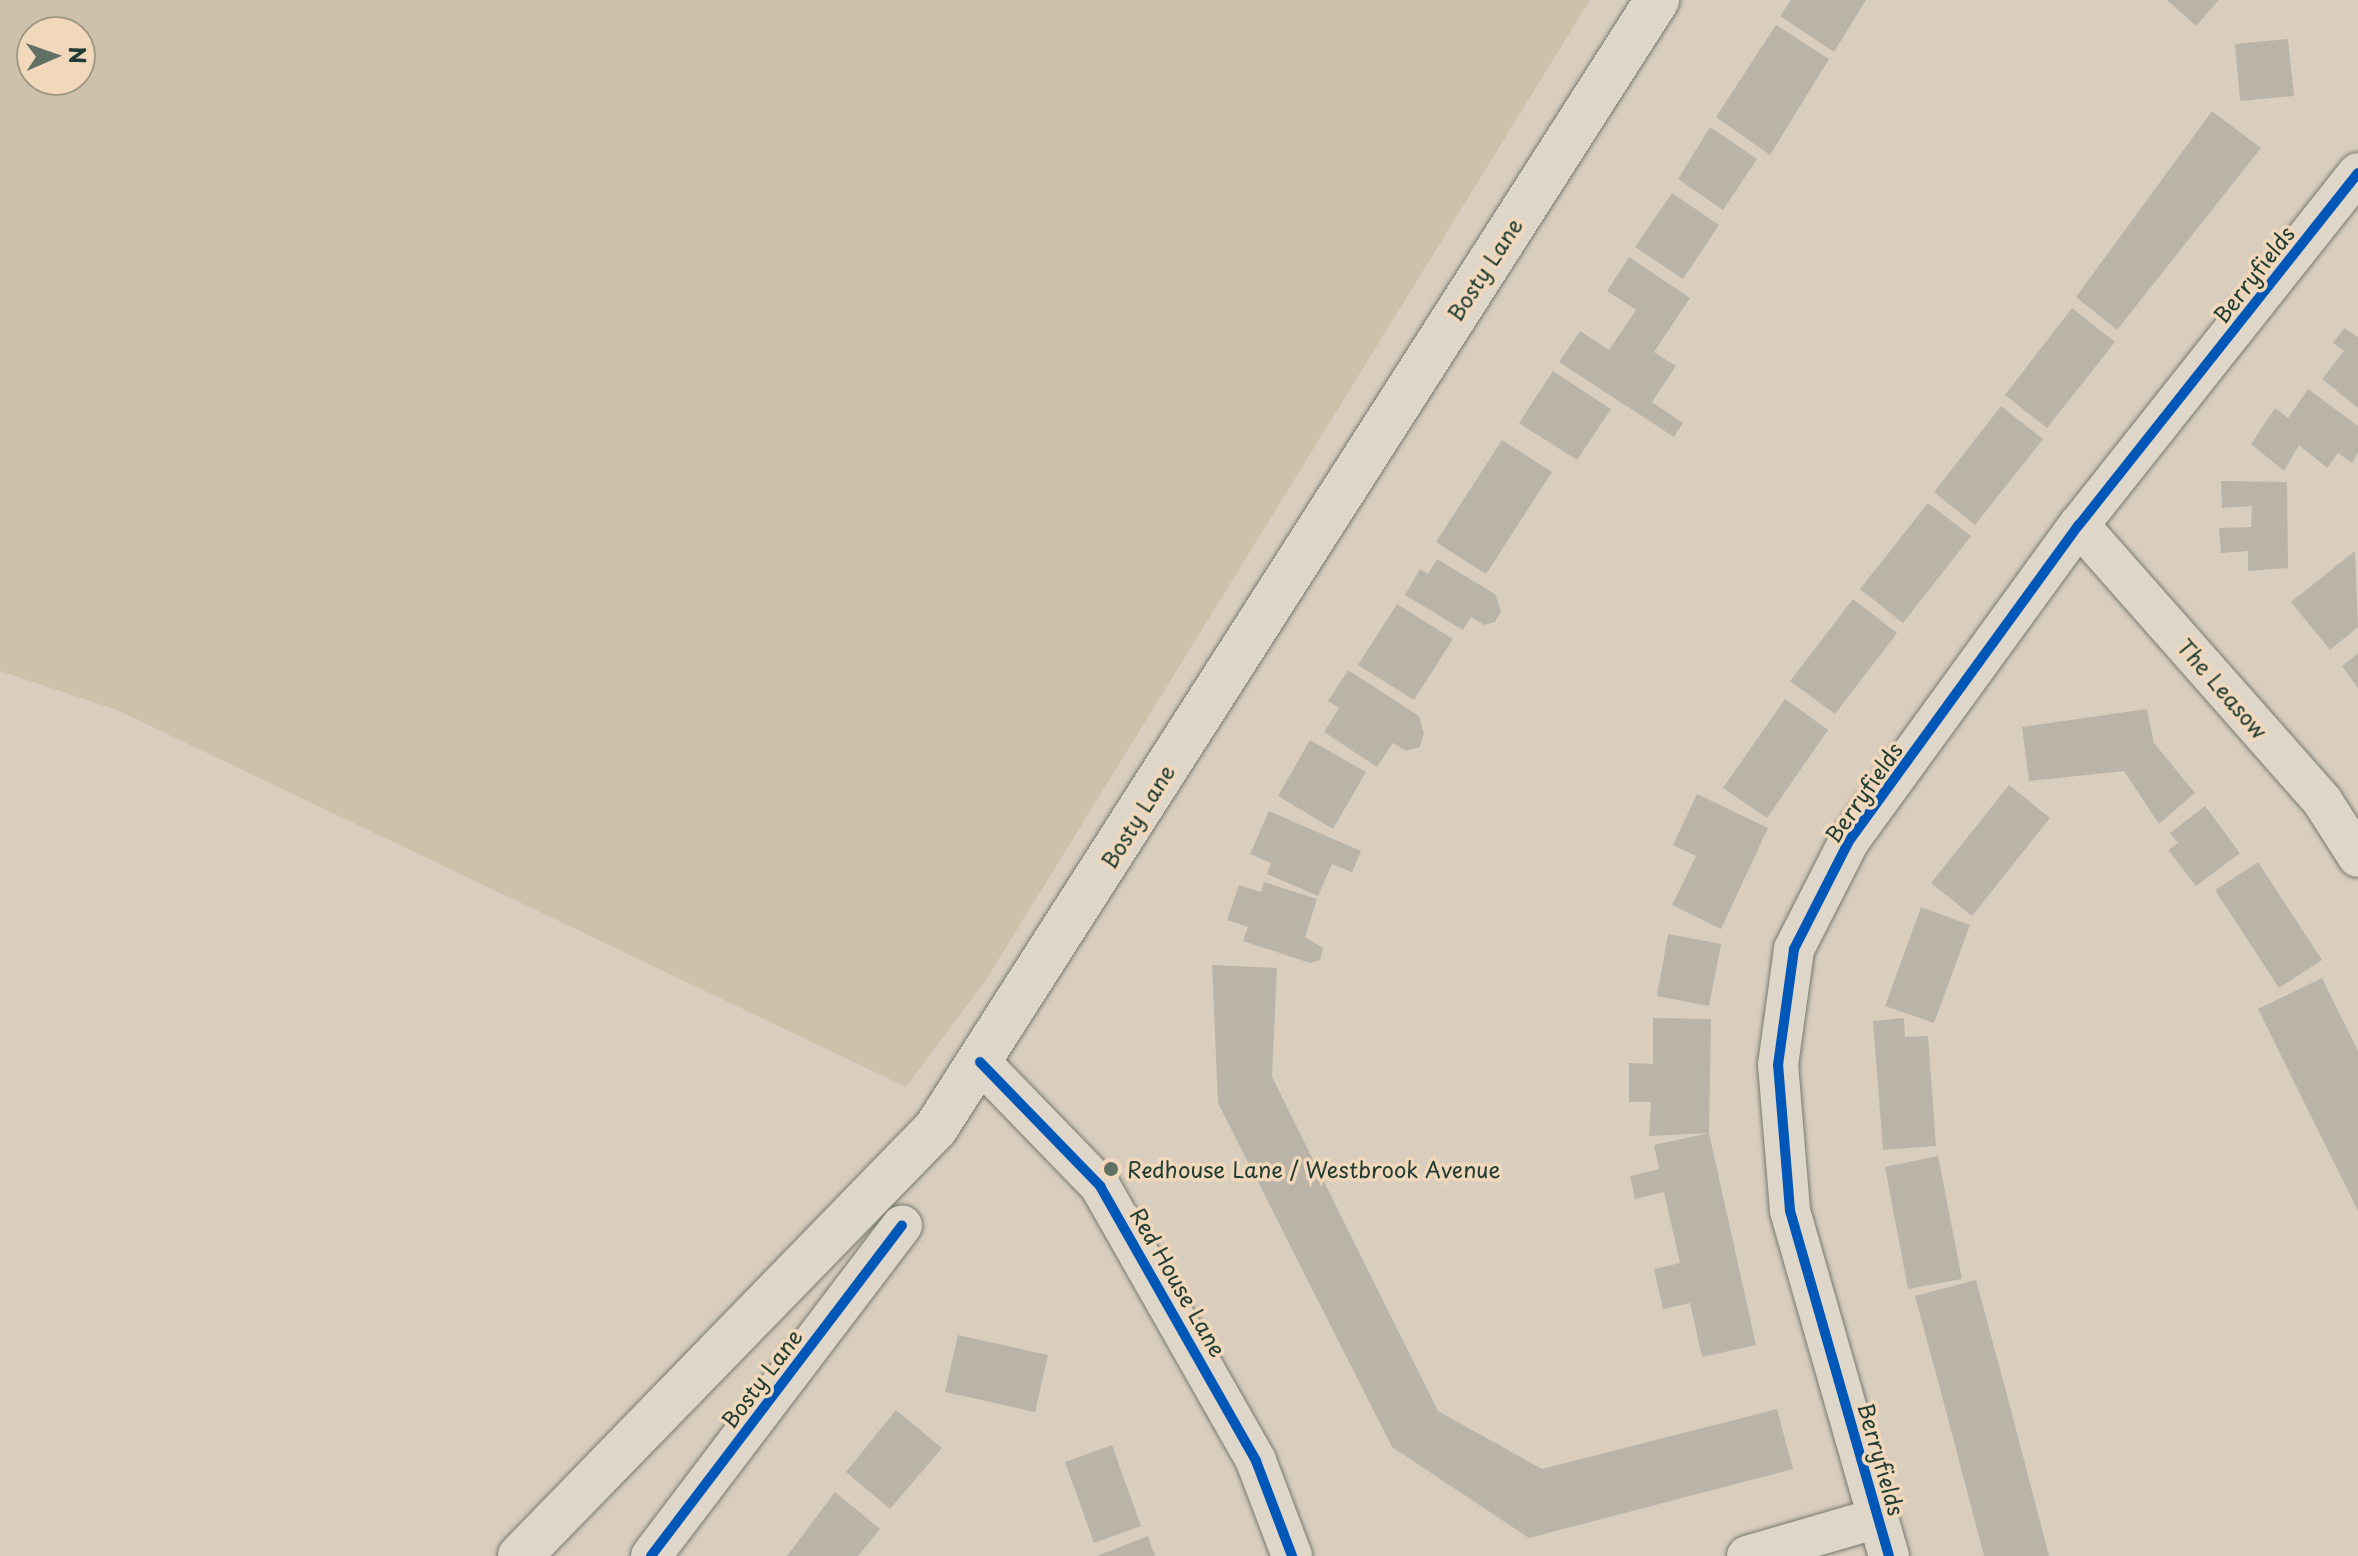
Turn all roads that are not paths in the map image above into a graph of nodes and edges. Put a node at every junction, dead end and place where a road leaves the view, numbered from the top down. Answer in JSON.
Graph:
{"nodes":[{"id":1,"x":1657,"y":0,"type":"edge"},
{"id":2,"x":2358,"y":173,"type":"edge"},
{"id":3,"x":2079,"y":525,"type":"junction"},
{"id":4,"x":2358,"y":857,"type":"edge"},
{"id":5,"x":980,"y":1062,"type":"junction"},
{"id":6,"x":902,"y":1225,"type":"dead end"},
{"id":7,"x":1878,"y":1518,"type":"junction"},
{"id":8,"x":520,"y":1556,"type":"edge"},
{"id":9,"x":651,"y":1556,"type":"edge"},
{"id":10,"x":1292,"y":1556,"type":"edge"},
{"id":11,"x":1747,"y":1556,"type":"edge"},
{"id":12,"x":1889,"y":1556,"type":"edge"}],
"edges":[{"from":1,"to":5,"type":"main road","name":"Bosty Lane"},
{"from":2,"to":3,"type":"street","name":"Berryfields"},
{"from":3,"to":4,"type":"street","name":"The Leasow"},
{"from":3,"to":7,"type":"street","name":"Berryfields"},
{"from":5,"to":8,"type":"main road","name":"Bosty Lane"},
{"from":5,"to":10,"type":"street","name":"Red House Lane"},
{"from":6,"to":9,"type":"street","name":"Bosty Lane"},
{"from":7,"to":11,"type":"street"},
{"from":7,"to":12,"type":"street","name":"Berryfields"}]}
